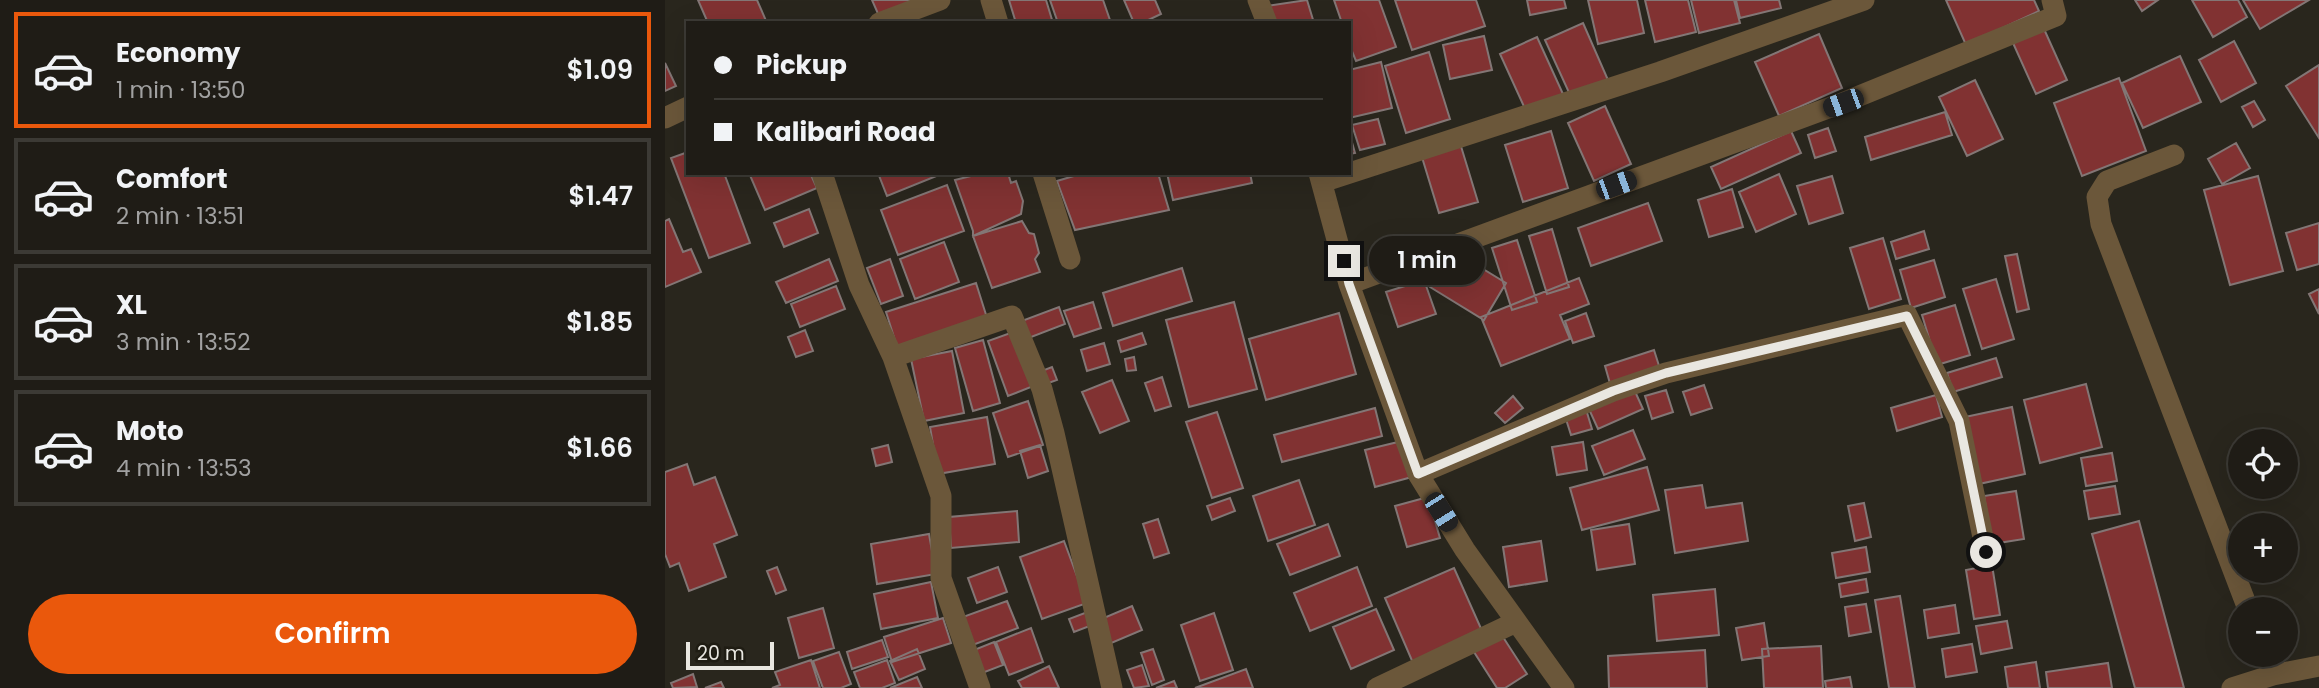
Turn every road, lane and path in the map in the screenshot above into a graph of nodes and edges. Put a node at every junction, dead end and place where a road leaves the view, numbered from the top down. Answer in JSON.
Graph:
{"nodes":[{"id":1,"x":940,"y":0,"type":"edge"},
{"id":2,"x":991,"y":0,"type":"edge"},
{"id":3,"x":1864,"y":0,"type":"edge"},
{"id":4,"x":2052,"y":0,"type":"edge"},
{"id":5,"x":884,"y":21,"type":"edge"},
{"id":6,"x":997,"y":21,"type":"edge"},
{"id":7,"x":686,"y":108,"type":"edge"},
{"id":8,"x":665,"y":118,"type":"edge"},
{"id":9,"x":2174,"y":155,"type":"dead end"},
{"id":10,"x":1351,"y":169,"type":"edge"},
{"id":11,"x":823,"y":175,"type":"edge"},
{"id":12,"x":1045,"y":175,"type":"edge"},
{"id":13,"x":1321,"y":178,"type":"edge"},
{"id":14,"x":1069,"y":259,"type":"dead end"},
{"id":15,"x":1349,"y":284,"type":"junction"},
{"id":16,"x":893,"y":357,"type":"junction"},
{"id":17,"x":1418,"y":474,"type":"junction"},
{"id":18,"x":1986,"y":552,"type":"dead end"},
{"id":19,"x":2243,"y":597,"type":"edge"},
{"id":20,"x":1516,"y":622,"type":"junction"},
{"id":21,"x":2319,"y":666,"type":"edge"},
{"id":22,"x":2270,"y":667,"type":"edge"},
{"id":23,"x":2273,"y":675,"type":"junction"},
{"id":24,"x":980,"y":688,"type":"edge"},
{"id":25,"x":1112,"y":688,"type":"edge"},
{"id":26,"x":1377,"y":688,"type":"edge"},
{"id":27,"x":1565,"y":688,"type":"edge"},
{"id":28,"x":2232,"y":688,"type":"edge"}],
"edges":[{"from":1,"to":5,"type":"street"},
{"from":2,"to":6,"type":"street"},
{"from":3,"to":10,"type":"street"},
{"from":4,"to":15,"type":"street"},
{"from":7,"to":8,"type":"street"},
{"from":9,"to":19,"type":"street"},
{"from":11,"to":16,"type":"street"},
{"from":12,"to":14,"type":"street"},
{"from":13,"to":15,"type":"street"},
{"from":15,"to":17,"type":"street"},
{"from":16,"to":24,"type":"street"},
{"from":16,"to":25,"type":"street"},
{"from":17,"to":18,"type":"street"},
{"from":17,"to":20,"type":"street"},
{"from":20,"to":26,"type":"street"},
{"from":20,"to":27,"type":"street"},
{"from":21,"to":23,"type":"street"},
{"from":22,"to":23,"type":"street"},
{"from":23,"to":28,"type":"street"}]}
